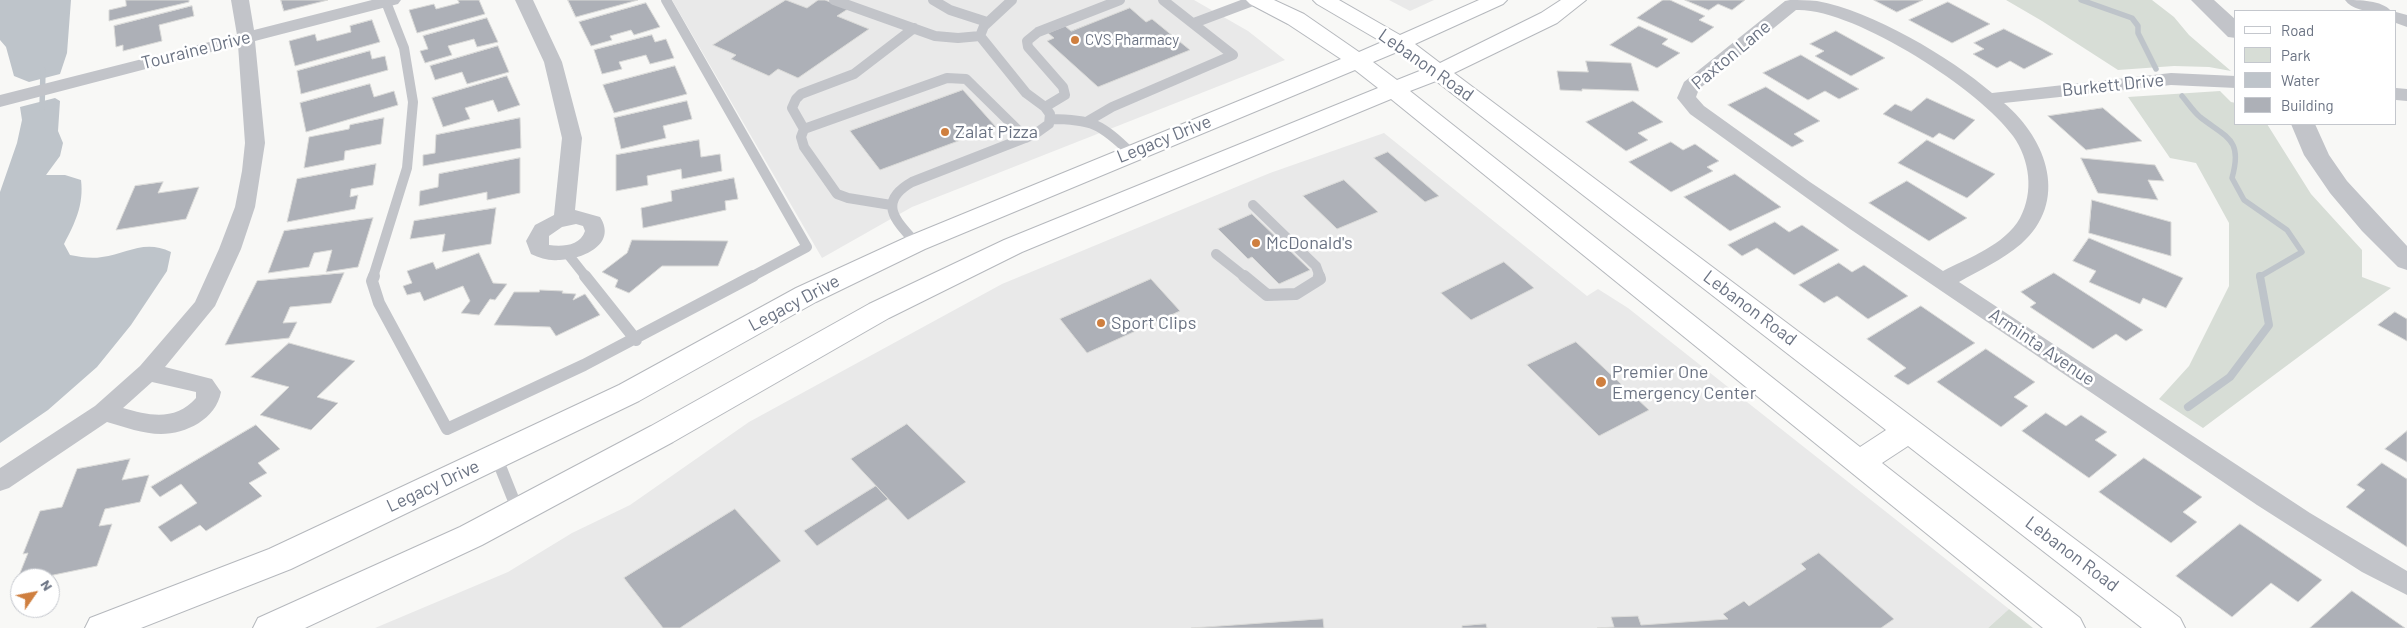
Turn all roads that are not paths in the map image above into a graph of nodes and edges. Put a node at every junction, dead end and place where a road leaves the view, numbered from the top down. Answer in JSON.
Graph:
{"nodes":[{"id":1,"x":240,"y":0,"type":"edge"},
{"id":2,"x":524,"y":0,"type":"edge"},
{"id":3,"x":666,"y":0,"type":"edge"},
{"id":4,"x":834,"y":0,"type":"edge"},
{"id":5,"x":934,"y":0,"type":"edge"},
{"id":6,"x":1012,"y":0,"type":"edge"},
{"id":7,"x":1120,"y":0,"type":"edge"},
{"id":8,"x":1163,"y":0,"type":"edge"},
{"id":9,"x":1256,"y":0,"type":"edge"},
{"id":10,"x":1324,"y":0,"type":"edge"},
{"id":11,"x":1496,"y":0,"type":"edge"},
{"id":12,"x":1575,"y":0,"type":"edge"},
{"id":13,"x":2202,"y":0,"type":"edge"},
{"id":14,"x":2354,"y":0,"type":"edge"},
{"id":15,"x":382,"y":1,"type":"edge"},
{"id":16,"x":1804,"y":1,"type":"edge"},
{"id":17,"x":2379,"y":10,"type":"edge"},
{"id":18,"x":987,"y":22,"type":"junction"},
{"id":19,"x":1194,"y":23,"type":"junction"},
{"id":20,"x":914,"y":28,"type":"junction"},
{"id":21,"x":2234,"y":30,"type":"edge"},
{"id":22,"x":980,"y":36,"type":"junction"},
{"id":23,"x":246,"y":37,"type":"junction"},
{"id":24,"x":1399,"y":43,"type":"junction"},
{"id":25,"x":1357,"y":60,"type":"junction"},
{"id":26,"x":1439,"y":72,"type":"junction"},
{"id":27,"x":2234,"y":82,"type":"edge"},
{"id":28,"x":1394,"y":91,"type":"junction"},
{"id":29,"x":1686,"y":98,"type":"joint"},
{"id":30,"x":1991,"y":99,"type":"junction"},
{"id":31,"x":0,"y":101,"type":"edge"},
{"id":32,"x":1045,"y":107,"type":"junction"},
{"id":33,"x":1050,"y":119,"type":"junction"},
{"id":34,"x":1088,"y":121,"type":"junction"},
{"id":35,"x":2303,"y":125,"type":"edge"},
{"id":36,"x":804,"y":129,"type":"junction"},
{"id":37,"x":1026,"y":138,"type":"junction"},
{"id":38,"x":1131,"y":152,"type":"junction"},
{"id":39,"x":891,"y":205,"type":"junction"},
{"id":40,"x":1252,"y":205,"type":"dead end"},
{"id":41,"x":564,"y":218,"type":"junction"},
{"id":42,"x":916,"y":243,"type":"junction"},
{"id":43,"x":567,"y":253,"type":"junction"},
{"id":44,"x":1216,"y":254,"type":"dead end"},
{"id":45,"x":2407,"y":262,"type":"edge"},
{"id":46,"x":949,"y":276,"type":"junction"},
{"id":47,"x":1943,"y":281,"type":"junction"},
{"id":48,"x":636,"y":340,"type":"junction"},
{"id":49,"x":148,"y":372,"type":"junction"},
{"id":50,"x":104,"y":412,"type":"junction"},
{"id":51,"x":1909,"y":430,"type":"junction"},
{"id":52,"x":496,"y":456,"type":"junction"},
{"id":53,"x":1859,"y":463,"type":"junction"},
{"id":54,"x":0,"y":482,"type":"edge"},
{"id":55,"x":518,"y":511,"type":"junction"},
{"id":56,"x":2407,"y":584,"type":"edge"},
{"id":57,"x":102,"y":628,"type":"edge"},
{"id":58,"x":270,"y":628,"type":"edge"},
{"id":59,"x":2068,"y":628,"type":"edge"},
{"id":60,"x":2168,"y":628,"type":"edge"}],
"edges":[{"from":1,"to":23,"type":"street"},
{"from":2,"to":41,"type":"street"},
{"from":3,"to":48,"type":"lane"},
{"from":4,"to":20,"type":"lane"},
{"from":5,"to":18,"type":"lane"},
{"from":6,"to":18,"type":"lane"},
{"from":7,"to":32,"type":"lane"},
{"from":8,"to":19,"type":"lane"},
{"from":9,"to":19,"type":"lane"},
{"from":9,"to":25,"type":"main road","name":"Lebanon Road"},
{"from":10,"to":24,"type":"main road","name":"Lebanon Road"},
{"from":11,"to":24,"type":"main road","name":"Legacy Drive"},
{"from":12,"to":26,"type":"main road"},
{"from":13,"to":21,"type":"street"},
{"from":14,"to":17,"type":"street"},
{"from":15,"to":23,"type":"street","name":"Touraine Drive"},
{"from":15,"to":48,"type":"lane"},
{"from":16,"to":29,"type":"street","name":"Paxton Lane"},
{"from":16,"to":30,"type":"street"},
{"from":18,"to":22,"type":"lane"},
{"from":19,"to":34,"type":"lane"},
{"from":20,"to":22,"type":"lane"},
{"from":20,"to":36,"type":"lane"},
{"from":22,"to":32,"type":"lane"},
{"from":23,"to":31,"type":"street","name":"Touraine Drive"},
{"from":23,"to":49,"type":"street"},
{"from":24,"to":25,"type":"main road","name":"Legacy Drive"},
{"from":24,"to":26,"type":"main road","name":"Lebanon Road"},
{"from":25,"to":28,"type":"main road","name":"Lebanon Road"},
{"from":25,"to":38,"type":"main road","name":"Legacy Drive"},
{"from":26,"to":28,"type":"main road"},
{"from":26,"to":51,"type":"main road","name":"Lebanon Road"},
{"from":27,"to":30,"type":"street","name":"Burkett Drive"},
{"from":28,"to":46,"type":"main road"},
{"from":28,"to":53,"type":"main road","name":"Lebanon Road"},
{"from":29,"to":47,"type":"street","name":"Arminta Avenue"},
{"from":30,"to":47,"type":"street"},
{"from":32,"to":33,"type":"lane"},
{"from":33,"to":34,"type":"lane"},
{"from":33,"to":37,"type":"lane"},
{"from":34,"to":38,"type":"lane"},
{"from":35,"to":45,"type":"street"},
{"from":36,"to":37,"type":"lane"},
{"from":36,"to":39,"type":"lane"},
{"from":37,"to":39,"type":"lane"},
{"from":38,"to":42,"type":"main road","name":"Legacy Drive"},
{"from":39,"to":42,"type":"lane"},
{"from":40,"to":44,"type":"lane"},
{"from":41,"to":43,"type":"street"},
{"from":41,"to":43,"type":"street"},
{"from":42,"to":46,"type":"main road"},
{"from":42,"to":52,"type":"main road","name":"Legacy Drive"},
{"from":43,"to":48,"type":"lane"},
{"from":46,"to":55,"type":"main road"},
{"from":47,"to":56,"type":"street","name":"Arminta Avenue"},
{"from":49,"to":50,"type":"street"},
{"from":49,"to":50,"type":"street"},
{"from":50,"to":54,"type":"street"},
{"from":51,"to":53,"type":"main road"},
{"from":51,"to":60,"type":"main road","name":"Lebanon Road"},
{"from":52,"to":55,"type":"lane"},
{"from":52,"to":57,"type":"main road","name":"Legacy Drive"},
{"from":53,"to":59,"type":"main road","name":"Lebanon Road"},
{"from":55,"to":58,"type":"main road"}]}
